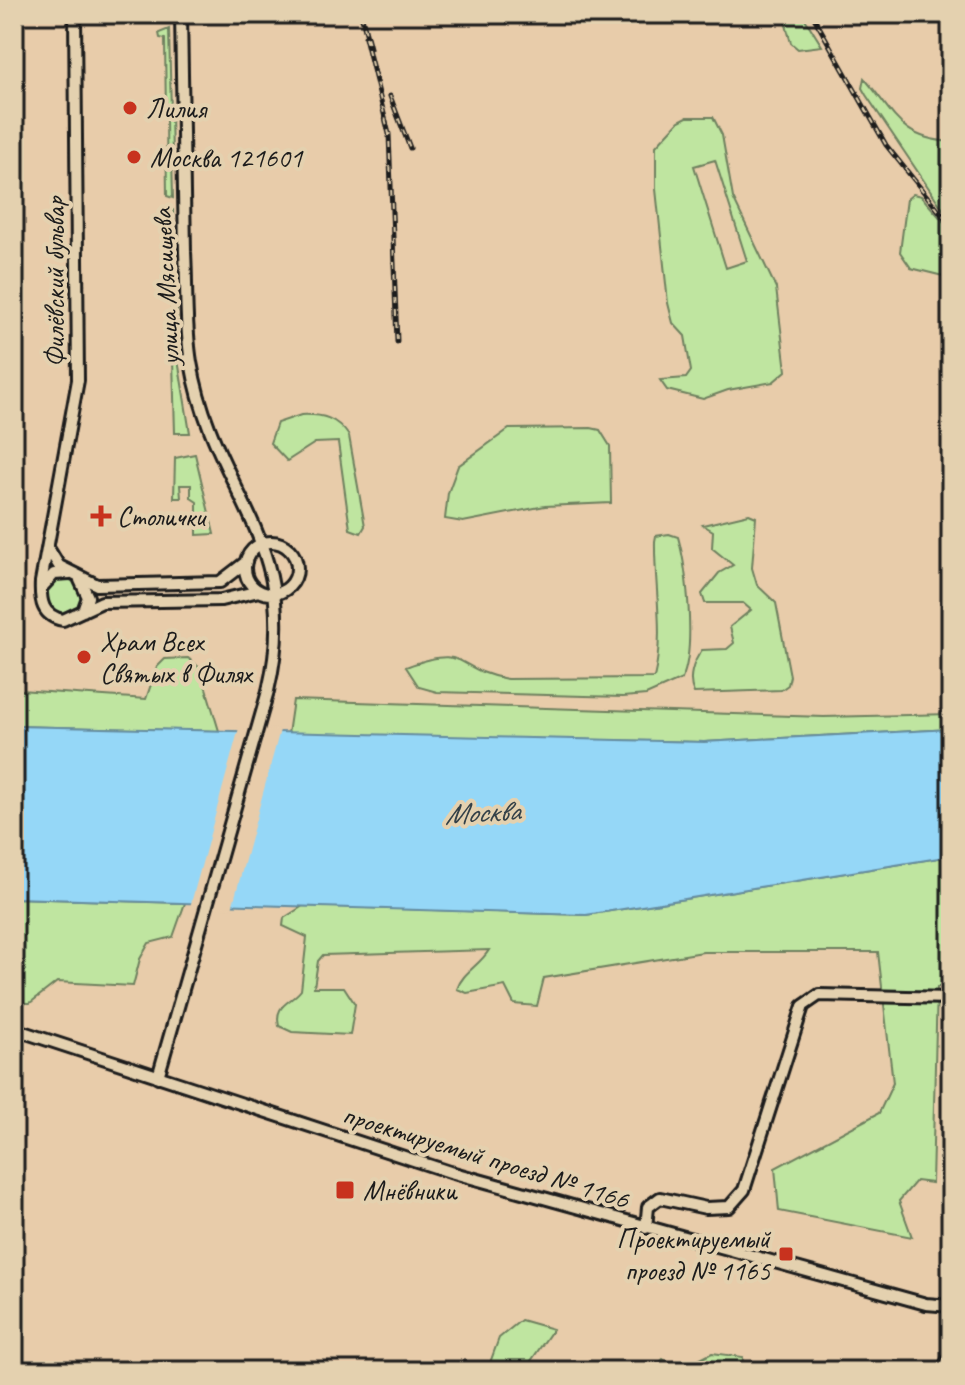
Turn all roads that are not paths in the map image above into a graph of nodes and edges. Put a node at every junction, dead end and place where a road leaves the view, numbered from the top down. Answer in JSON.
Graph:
{"nodes":[{"id":1,"x":75,"y":14,"type":"edge"},
{"id":2,"x":181,"y":14,"type":"edge"},
{"id":3,"x":263,"y":543,"type":"junction"},
{"id":4,"x":47,"y":546,"type":"junction"},
{"id":5,"x":246,"y":562,"type":"junction"},
{"id":6,"x":76,"y":576,"type":"junction"},
{"id":7,"x":259,"y":591,"type":"junction"},
{"id":8,"x":40,"y":593,"type":"junction"},
{"id":9,"x":276,"y":593,"type":"junction"},
{"id":10,"x":83,"y":611,"type":"junction"},
{"id":11,"x":951,"y":998,"type":"edge"},
{"id":12,"x":14,"y":1029,"type":"edge"},
{"id":13,"x":158,"y":1077,"type":"junction"},
{"id":14,"x":646,"y":1228,"type":"junction"},
{"id":15,"x":951,"y":1306,"type":"edge"},
{"id":16,"x":951,"y":1355,"type":"edge"},
{"id":17,"x":942,"y":1371,"type":"edge"}],
"edges":[{"from":1,"to":4,"type":"street","name":"Филёвский бульвар"},
{"from":2,"to":3,"type":"street","name":"улица Мясищева"},
{"from":3,"to":5,"type":"street"},
{"from":3,"to":9,"type":"street","name":"улица Мясищева"},
{"from":3,"to":9,"type":"street"},
{"from":4,"to":6,"type":"street"},
{"from":4,"to":8,"type":"street","name":"Филёвский бульвар"},
{"from":5,"to":6,"type":"street"},
{"from":5,"to":7,"type":"street"},
{"from":6,"to":8,"type":"street"},
{"from":6,"to":10,"type":"street"},
{"from":7,"to":9,"type":"street"},
{"from":7,"to":10,"type":"street"},
{"from":8,"to":10,"type":"street"},
{"from":9,"to":13,"type":"street","name":"улица Мясищева"},
{"from":11,"to":14,"type":"street"},
{"from":12,"to":13,"type":"street","name":"проектируемый проезд № 1166"},
{"from":13,"to":14,"type":"street","name":"проектируемый проезд № 1166"},
{"from":14,"to":15,"type":"street","name":"проектируемый проезд № 1166"},
{"from":16,"to":17,"type":"street"}]}
